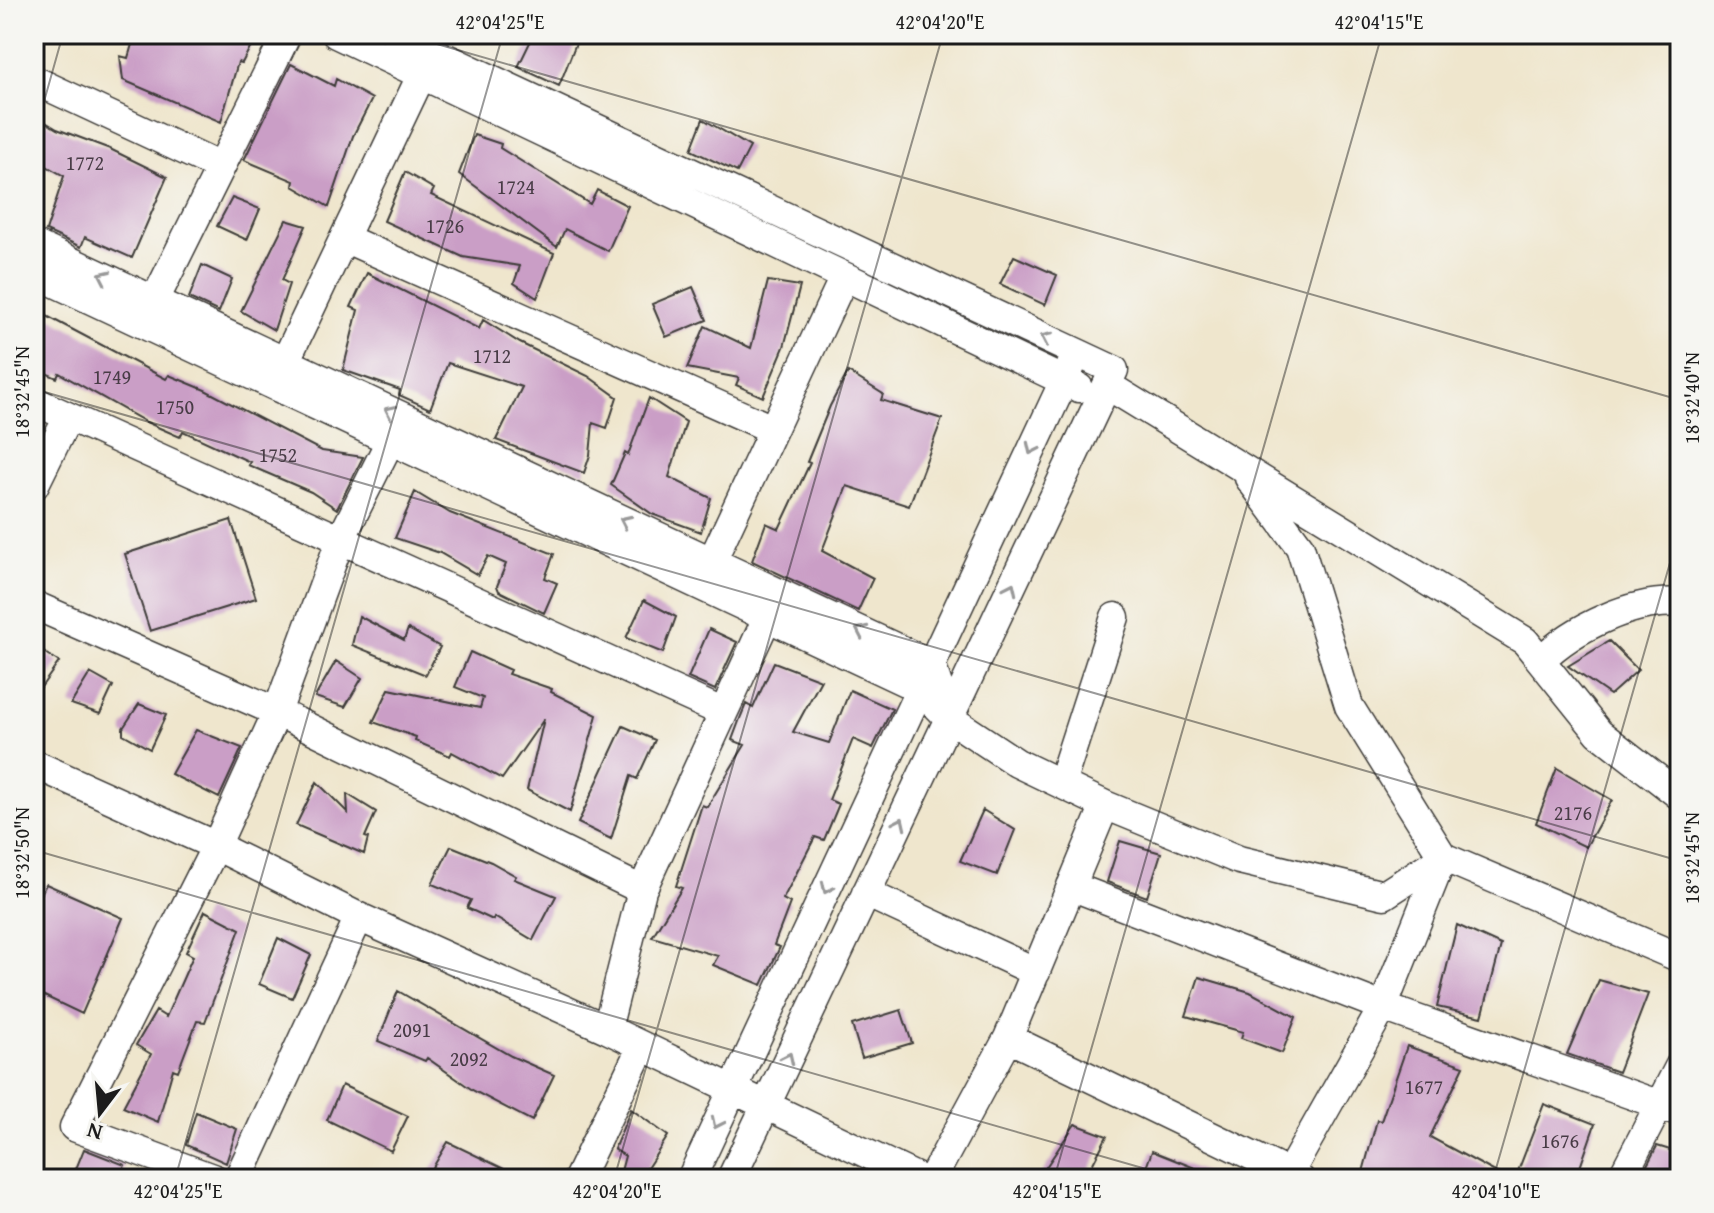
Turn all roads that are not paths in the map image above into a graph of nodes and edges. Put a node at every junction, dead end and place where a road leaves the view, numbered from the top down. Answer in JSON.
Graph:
{"nodes":[{"id":1,"x":287,"y":34,"type":"edge"},
{"id":2,"x":336,"y":34,"type":"edge"},
{"id":3,"x":395,"y":34,"type":"edge"},
{"id":4,"x":421,"y":76,"type":"junction"},
{"id":5,"x":34,"y":80,"type":"edge"},
{"id":6,"x":220,"y":167,"type":"junction"},
{"id":7,"x":344,"y":238,"type":"junction"},
{"id":8,"x":34,"y":244,"type":"edge"},
{"id":9,"x":34,"y":273,"type":"edge"},
{"id":10,"x":844,"y":277,"type":"junction"},
{"id":11,"x":155,"y":300,"type":"junction"},
{"id":12,"x":1077,"y":353,"type":"junction"},
{"id":13,"x":285,"y":362,"type":"junction"},
{"id":14,"x":1064,"y":381,"type":"junction"},
{"id":15,"x":1104,"y":391,"type":"junction"},
{"id":16,"x":34,"y":401,"type":"edge"},
{"id":17,"x":68,"y":417,"type":"junction"},
{"id":18,"x":772,"y":429,"type":"junction"},
{"id":19,"x":390,"y":441,"type":"junction"},
{"id":20,"x":1241,"y":467,"type":"junction"},
{"id":21,"x":34,"y":486,"type":"edge"},
{"id":22,"x":340,"y":541,"type":"junction"},
{"id":23,"x":712,"y":561,"type":"junction"},
{"id":24,"x":1680,"y":603,"type":"edge"},
{"id":25,"x":34,"y":605,"type":"edge"},
{"id":26,"x":1115,"y":617,"type":"dead end"},
{"id":27,"x":767,"y":618,"type":"junction"},
{"id":28,"x":1541,"y":660,"type":"junction"},
{"id":29,"x":925,"y":677,"type":"junction"},
{"id":30,"x":277,"y":712,"type":"junction"},
{"id":31,"x":722,"y":712,"type":"junction"},
{"id":32,"x":949,"y":718,"type":"junction"},
{"id":33,"x":34,"y":764,"type":"edge"},
{"id":34,"x":1061,"y":784,"type":"junction"},
{"id":35,"x":1680,"y":796,"type":"edge"},
{"id":36,"x":1105,"y":805,"type":"junction"},
{"id":37,"x":216,"y":846,"type":"junction"},
{"id":38,"x":1443,"y":857,"type":"junction"},
{"id":39,"x":1071,"y":886,"type":"junction"},
{"id":40,"x":642,"y":890,"type":"junction"},
{"id":41,"x":866,"y":893,"type":"junction"},
{"id":42,"x":359,"y":917,"type":"junction"},
{"id":43,"x":1680,"y":958,"type":"edge"},
{"id":44,"x":1036,"y":972,"type":"junction"},
{"id":45,"x":1383,"y":1007,"type":"junction"},
{"id":46,"x":607,"y":1029,"type":"junction"},
{"id":47,"x":1008,"y":1038,"type":"junction"},
{"id":48,"x":641,"y":1048,"type":"junction"},
{"id":49,"x":1680,"y":1065,"type":"edge"},
{"id":50,"x":732,"y":1090,"type":"junction"},
{"id":51,"x":766,"y":1106,"type":"junction"},
{"id":52,"x":1670,"y":1108,"type":"edge"},
{"id":53,"x":1292,"y":1177,"type":"edge"},
{"id":54,"x":215,"y":1179,"type":"edge"},
{"id":55,"x":238,"y":1179,"type":"edge"},
{"id":56,"x":578,"y":1179,"type":"edge"},
{"id":57,"x":691,"y":1179,"type":"edge"},
{"id":58,"x":731,"y":1179,"type":"edge"},
{"id":59,"x":920,"y":1179,"type":"edge"},
{"id":60,"x":932,"y":1179,"type":"edge"},
{"id":61,"x":1621,"y":1179,"type":"edge"}],
"edges":[{"from":1,"to":6,"type":"street"},
{"from":2,"to":4,"type":"street"},
{"from":12,"to":3,"type":"street","one_way":true},
{"from":4,"to":7,"type":"street"},
{"from":4,"to":10,"type":"street"},
{"from":5,"to":6,"type":"street"},
{"from":6,"to":11,"type":"street"},
{"from":7,"to":13,"type":"street"},
{"from":7,"to":18,"type":"street"},
{"from":11,"to":8,"type":"street","one_way":true},
{"from":9,"to":19,"type":"street"},
{"from":10,"to":14,"type":"street"},
{"from":10,"to":18,"type":"street"},
{"from":11,"to":13,"type":"street"},
{"from":12,"to":14,"type":"street"},
{"from":12,"to":15,"type":"street"},
{"from":23,"to":13,"type":"street","one_way":true},
{"from":14,"to":15,"type":"street"},
{"from":14,"to":29,"type":"street","one_way":true},
{"from":15,"to":20,"type":"street"},
{"from":32,"to":15,"type":"street","one_way":true},
{"from":16,"to":17,"type":"street"},
{"from":17,"to":21,"type":"street"},
{"from":17,"to":22,"type":"street"},
{"from":18,"to":23,"type":"street"},
{"from":19,"to":22,"type":"street"},
{"from":19,"to":27,"type":"street"},
{"from":20,"to":28,"type":"street"},
{"from":20,"to":38,"type":"street"},
{"from":22,"to":30,"type":"street"},
{"from":22,"to":31,"type":"street"},
{"from":29,"to":23,"type":"street","one_way":true},
{"from":24,"to":28,"type":"street"},
{"from":25,"to":30,"type":"street"},
{"from":26,"to":34,"type":"street"},
{"from":27,"to":29,"type":"street"},
{"from":27,"to":31,"type":"street"},
{"from":28,"to":35,"type":"street"},
{"from":29,"to":32,"type":"street"},
{"from":29,"to":50,"type":"street","one_way":true},
{"from":30,"to":37,"type":"street"},
{"from":30,"to":40,"type":"street"},
{"from":31,"to":40,"type":"street"},
{"from":32,"to":34,"type":"street"},
{"from":41,"to":32,"type":"street","one_way":true},
{"from":33,"to":37,"type":"street"},
{"from":34,"to":36,"type":"street"},
{"from":36,"to":38,"type":"street"},
{"from":36,"to":39,"type":"street"},
{"from":37,"to":42,"type":"street"},
{"from":37,"to":54,"type":"street"},
{"from":38,"to":43,"type":"street"},
{"from":38,"to":45,"type":"street"},
{"from":39,"to":44,"type":"street"},
{"from":39,"to":45,"type":"street"},
{"from":40,"to":46,"type":"street"},
{"from":41,"to":44,"type":"street"},
{"from":51,"to":41,"type":"street","one_way":true},
{"from":42,"to":46,"type":"street"},
{"from":42,"to":55,"type":"street"},
{"from":44,"to":47,"type":"street"},
{"from":45,"to":52,"type":"street"},
{"from":45,"to":53,"type":"street"},
{"from":46,"to":48,"type":"street"},
{"from":47,"to":53,"type":"street"},
{"from":47,"to":60,"type":"street"},
{"from":48,"to":50,"type":"street"},
{"from":48,"to":56,"type":"street"},
{"from":49,"to":52,"type":"street"},
{"from":50,"to":51,"type":"street"},
{"from":50,"to":57,"type":"street","one_way":true},
{"from":51,"to":58,"type":"street"},
{"from":51,"to":59,"type":"street"},
{"from":52,"to":61,"type":"street"}]}
